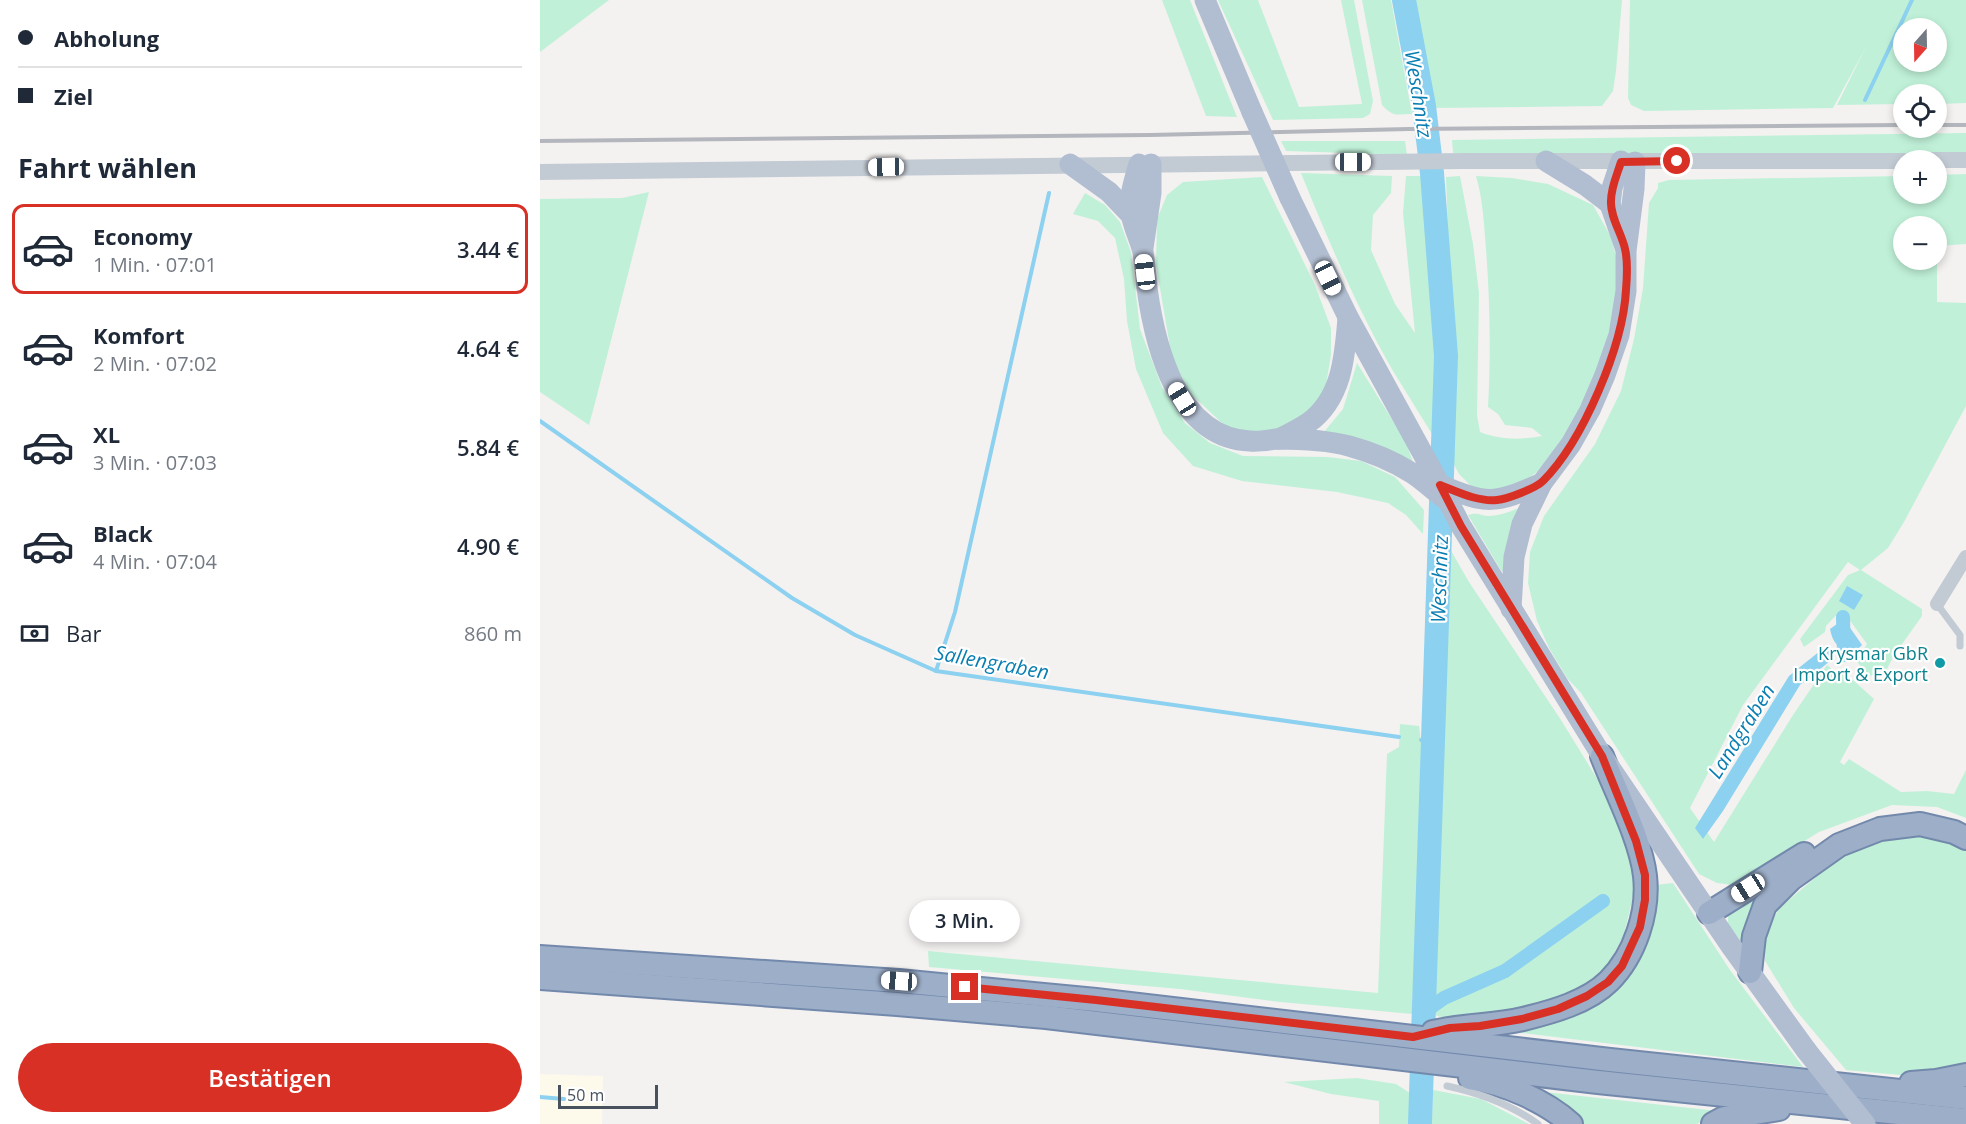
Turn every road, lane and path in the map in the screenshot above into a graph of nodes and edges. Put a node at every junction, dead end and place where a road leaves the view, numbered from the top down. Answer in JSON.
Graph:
{"nodes":[{"id":1,"x":1205,"y":0,"type":"edge"},
{"id":2,"x":1947,"y":160,"type":"edge"},
{"id":3,"x":1966,"y":160,"type":"edge"},
{"id":4,"x":1546,"y":161,"type":"junction"},
{"id":5,"x":1893,"y":161,"type":"edge"},
{"id":6,"x":1628,"y":162,"type":"junction"},
{"id":7,"x":1070,"y":164,"type":"junction"},
{"id":8,"x":1145,"y":164,"type":"junction"},
{"id":9,"x":540,"y":172,"type":"edge"},
{"id":10,"x":1610,"y":204,"type":"junction"},
{"id":11,"x":1131,"y":215,"type":"junction"},
{"id":12,"x":1143,"y":251,"type":"junction"},
{"id":13,"x":1626,"y":251,"type":"junction"},
{"id":14,"x":1348,"y":317,"type":"junction"},
{"id":15,"x":1279,"y":439,"type":"junction"},
{"id":16,"x":1542,"y":483,"type":"junction"},
{"id":17,"x":1451,"y":494,"type":"junction"},
{"id":18,"x":1966,"y":557,"type":"edge"},
{"id":19,"x":1937,"y":604,"type":"joint"},
{"id":20,"x":1511,"y":609,"type":"junction"},
{"id":21,"x":1960,"y":646,"type":"dead end"},
{"id":22,"x":1602,"y":756,"type":"junction"},
{"id":23,"x":1966,"y":828,"type":"edge"},
{"id":24,"x":1966,"y":838,"type":"edge"},
{"id":25,"x":1709,"y":913,"type":"junction"},
{"id":26,"x":540,"y":957,"type":"edge"},
{"id":27,"x":1750,"y":972,"type":"junction"},
{"id":28,"x":540,"y":978,"type":"edge"},
{"id":29,"x":1401,"y":1043,"type":"junction"},
{"id":30,"x":1448,"y":1059,"type":"junction"},
{"id":31,"x":1966,"y":1075,"type":"edge"},
{"id":32,"x":1865,"y":1088,"type":"junction"},
{"id":33,"x":1966,"y":1098,"type":"edge"},
{"id":34,"x":1807,"y":1104,"type":"junction"},
{"id":35,"x":1966,"y":1120,"type":"edge"},
{"id":36,"x":1538,"y":1124,"type":"edge"},
{"id":37,"x":1571,"y":1124,"type":"edge"},
{"id":38,"x":1713,"y":1124,"type":"edge"},
{"id":39,"x":1865,"y":1124,"type":"edge"}],
"edges":[{"from":1,"to":14,"type":"main road","bridge":true},
{"from":2,"to":3,"type":"street"},
{"from":4,"to":6,"type":"street"},
{"from":4,"to":8,"type":"street"},
{"from":4,"to":10,"type":"main road"},
{"from":5,"to":6,"type":"street"},
{"from":6,"to":10,"type":"main road"},
{"from":6,"to":13,"type":"main road"},
{"from":7,"to":8,"type":"street"},
{"from":7,"to":9,"type":"street"},
{"from":7,"to":11,"type":"main road"},
{"from":8,"to":11,"type":"main road"},
{"from":8,"to":12,"type":"main road"},
{"from":10,"to":13,"type":"main road"},
{"from":11,"to":12,"type":"main road"},
{"from":12,"to":15,"type":"main road"},
{"from":13,"to":16,"type":"main road"},
{"from":14,"to":15,"type":"main road"},
{"from":14,"to":17,"type":"main road"},
{"from":15,"to":17,"type":"main road"},
{"from":16,"to":17,"type":"main road"},
{"from":16,"to":20,"type":"main road"},
{"from":17,"to":20,"type":"main road"},
{"from":18,"to":19,"type":"street"},
{"from":19,"to":21,"type":"lane"},
{"from":20,"to":22,"type":"main road"},
{"from":22,"to":25,"type":"main road"},
{"from":22,"to":30,"type":"highway"},
{"from":23,"to":25,"type":"highway"},
{"from":24,"to":27,"type":"highway"},
{"from":25,"to":27,"type":"main road"},
{"from":26,"to":29,"type":"highway"},
{"from":27,"to":39,"type":"main road","bridge":true},
{"from":28,"to":29,"type":"highway"},
{"from":29,"to":30,"type":"highway"},
{"from":29,"to":30,"type":"highway"},
{"from":30,"to":32,"type":"highway"},
{"from":30,"to":34,"type":"highway"},
{"from":30,"to":36,"type":"lane"},
{"from":30,"to":37,"type":"highway"},
{"from":31,"to":32,"type":"highway"},
{"from":32,"to":33,"type":"highway"},
{"from":34,"to":35,"type":"highway"},
{"from":34,"to":38,"type":"highway"}]}
